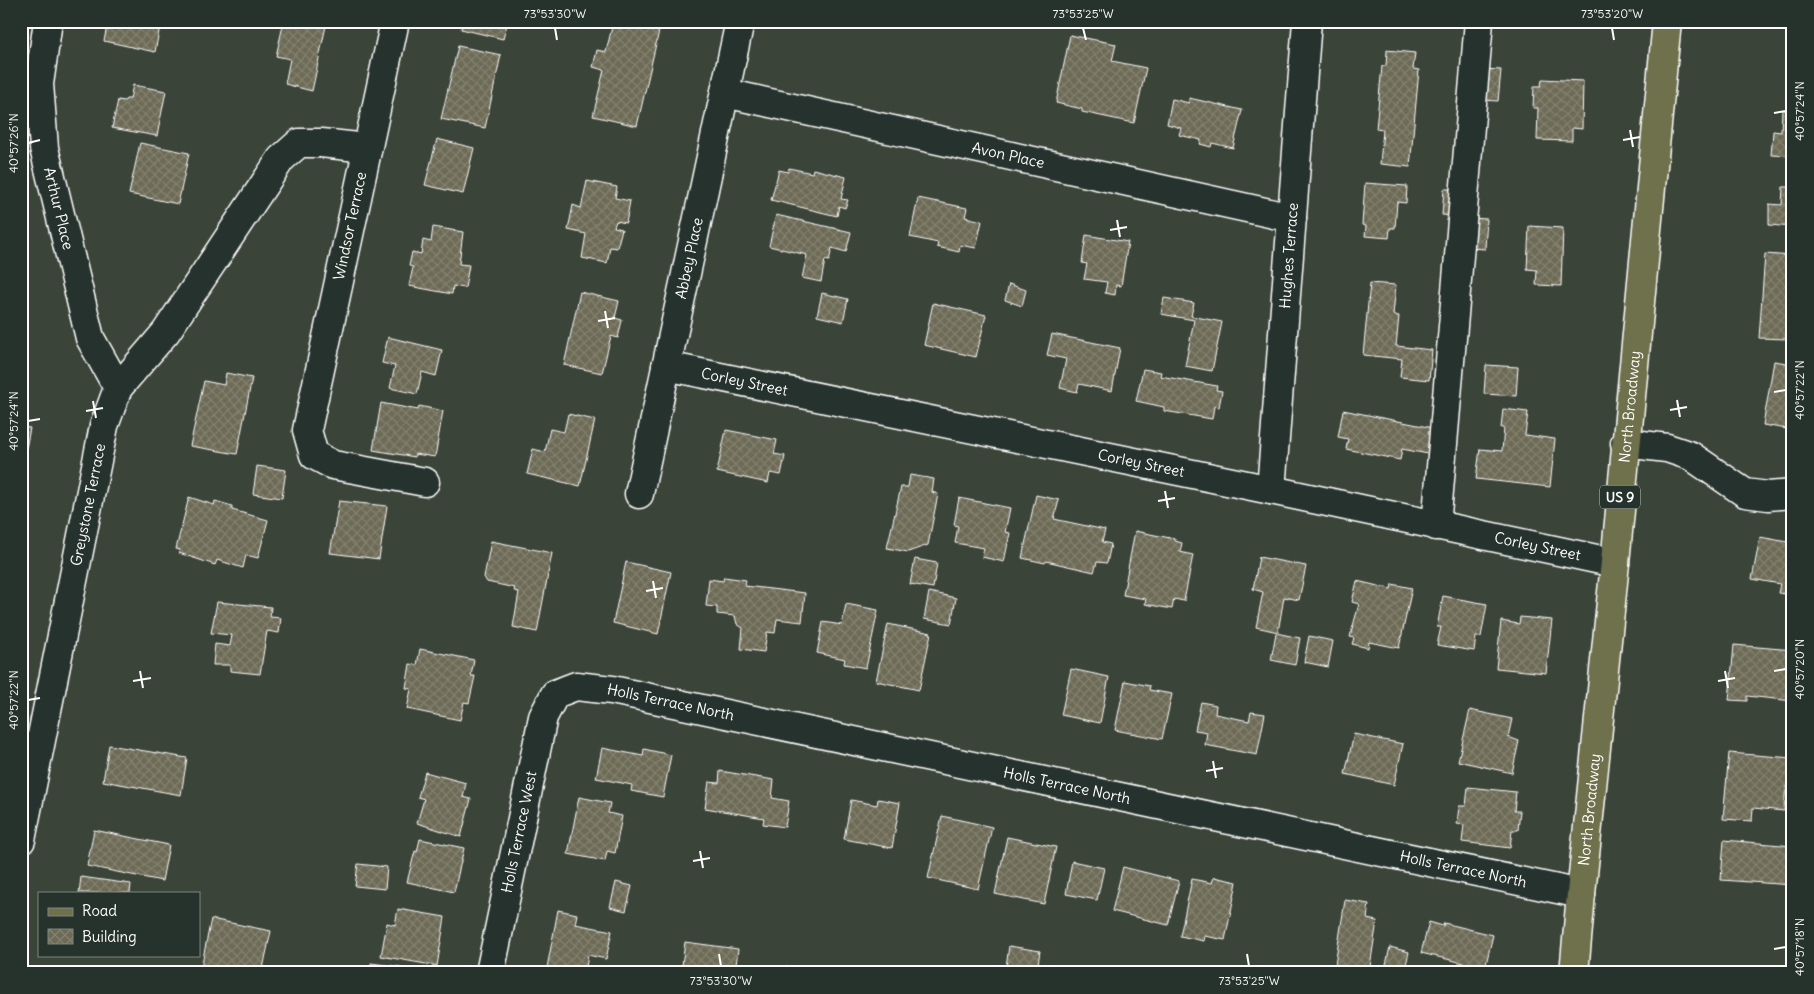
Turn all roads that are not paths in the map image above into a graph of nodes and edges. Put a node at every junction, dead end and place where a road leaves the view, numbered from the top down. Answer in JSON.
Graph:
{"nodes":[{"id":1,"x":48,"y":21,"type":"edge"},
{"id":2,"x":395,"y":21,"type":"edge"},
{"id":3,"x":740,"y":21,"type":"edge"},
{"id":4,"x":1307,"y":21,"type":"edge"},
{"id":5,"x":1479,"y":21,"type":"edge"},
{"id":6,"x":1666,"y":21,"type":"edge"},
{"id":7,"x":725,"y":92,"type":"junction"},
{"id":8,"x":367,"y":148,"type":"junction"},
{"id":9,"x":1292,"y":218,"type":"junction"},
{"id":10,"x":666,"y":366,"type":"junction"},
{"id":11,"x":118,"y":388,"type":"junction"},
{"id":12,"x":1625,"y":443,"type":"junction"},
{"id":13,"x":425,"y":482,"type":"dead end"},
{"id":14,"x":1271,"y":490,"type":"junction"},
{"id":15,"x":639,"y":494,"type":"dead end"},
{"id":16,"x":1793,"y":494,"type":"edge"},
{"id":17,"x":1436,"y":526,"type":"junction"},
{"id":18,"x":1615,"y":563,"type":"junction"},
{"id":19,"x":555,"y":694,"type":"joint"},
{"id":20,"x":21,"y":840,"type":"edge"},
{"id":21,"x":1581,"y":894,"type":"junction"},
{"id":22,"x":490,"y":973,"type":"edge"},
{"id":23,"x":1574,"y":973,"type":"edge"}],
"edges":[{"from":1,"to":11,"type":"street","name":"Arthur Place"},
{"from":2,"to":8,"type":"street","name":"Windsor Terrace"},
{"from":3,"to":7,"type":"street","name":"Abbey Place"},
{"from":4,"to":9,"type":"street","name":"Hughes Terrace"},
{"from":5,"to":17,"type":"street"},
{"from":6,"to":12,"type":"main road","name":"North Broadway","number":"US 9"},
{"from":7,"to":9,"type":"street","name":"Avon Place"},
{"from":7,"to":10,"type":"street","name":"Abbey Place"},
{"from":8,"to":11,"type":"street","name":"Greystone Terrace"},
{"from":8,"to":13,"type":"street","name":"Windsor Terrace"},
{"from":9,"to":14,"type":"street","name":"Hughes Terrace"},
{"from":10,"to":14,"type":"street","name":"Corley Street"},
{"from":10,"to":15,"type":"street","name":"Abbey Place"},
{"from":11,"to":20,"type":"street","name":"Greystone Terrace"},
{"from":12,"to":16,"type":"street"},
{"from":12,"to":18,"type":"main road","name":"North Broadway","number":"US 9"},
{"from":14,"to":17,"type":"street","name":"Corley Street"},
{"from":17,"to":18,"type":"street","name":"Corley Street"},
{"from":18,"to":21,"type":"main road","name":"North Broadway","number":"US 9"},
{"from":19,"to":21,"type":"street","name":"Holls Terrace North"},
{"from":19,"to":22,"type":"street","name":"Holls Terrace West"},
{"from":21,"to":23,"type":"main road","name":"North Broadway","number":"US 9"}]}
